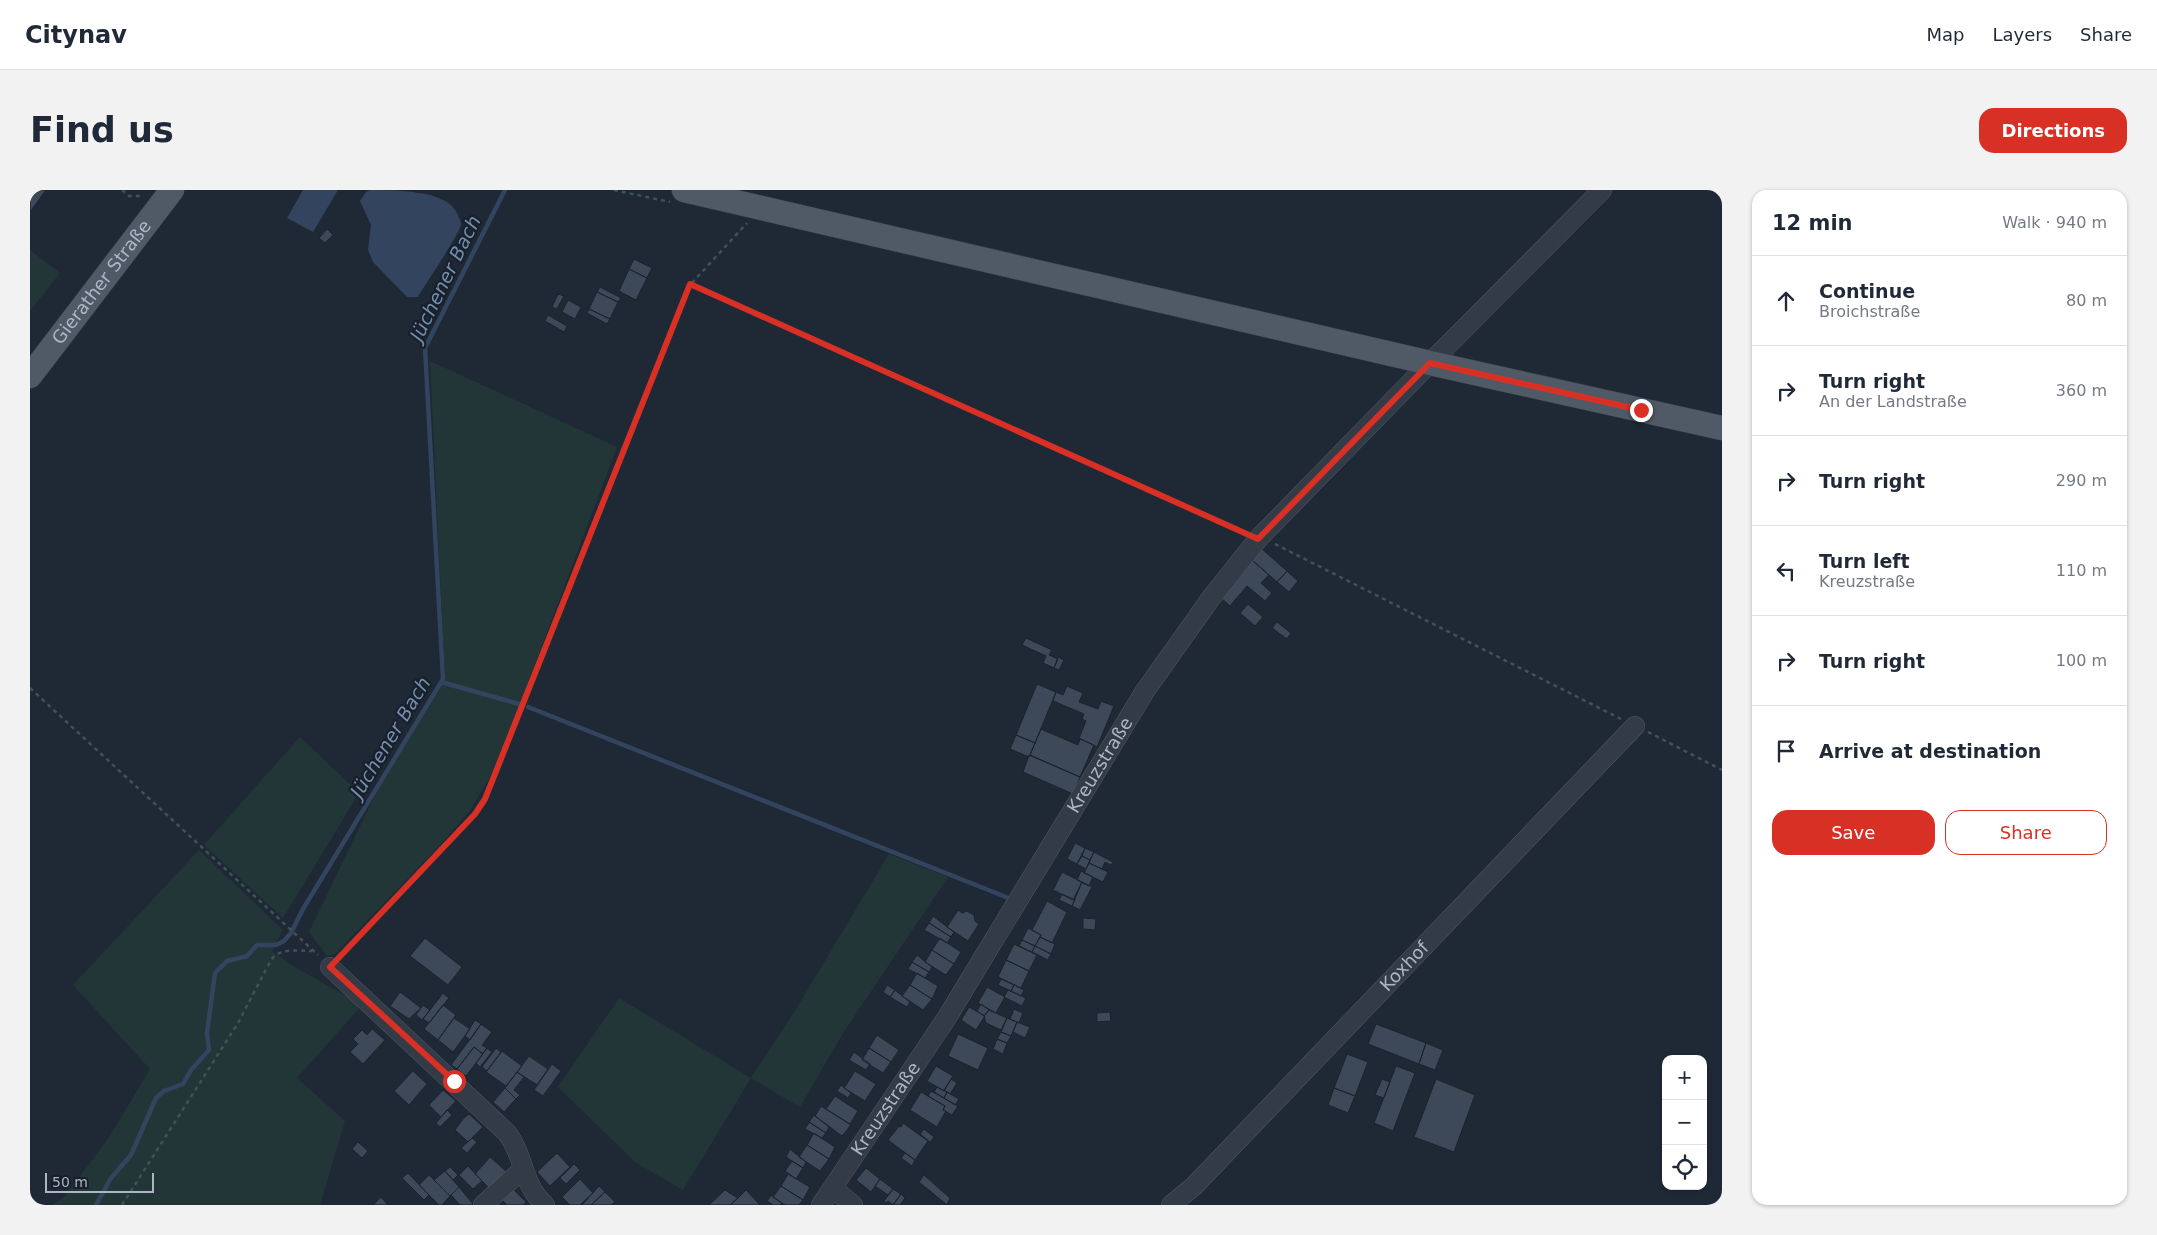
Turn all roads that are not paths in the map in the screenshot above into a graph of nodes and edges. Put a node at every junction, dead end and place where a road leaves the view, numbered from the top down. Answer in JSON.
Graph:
{"nodes":[{"id":1,"x":684,"y":190,"type":"edge"},
{"id":2,"x":1602,"y":190,"type":"edge"},
{"id":3,"x":162,"y":193,"type":"edge"},
{"id":4,"x":1430,"y":363,"type":"junction"},
{"id":5,"x":30,"y":376,"type":"edge"},
{"id":6,"x":1722,"y":428,"type":"edge"},
{"id":7,"x":1636,"y":726,"type":"road end"},
{"id":8,"x":330,"y":967,"type":"road end"},
{"id":9,"x":523,"y":1169,"type":"junction"},
{"id":10,"x":832,"y":1188,"type":"junction"},
{"id":11,"x":483,"y":1205,"type":"edge"},
{"id":12,"x":544,"y":1205,"type":"edge"},
{"id":13,"x":821,"y":1205,"type":"edge"},
{"id":14,"x":853,"y":1205,"type":"edge"},
{"id":15,"x":1171,"y":1205,"type":"edge"}],
"edges":[{"from":1,"to":4,"type":"main road"},
{"from":2,"to":4,"type":"street","name":"Kreuzstraße"},
{"from":3,"to":5,"type":"main road","name":"Gierather Straße"},
{"from":4,"to":6,"type":"main road"},
{"from":4,"to":10,"type":"street","name":"Kreuzstraße"},
{"from":7,"to":15,"type":"street","name":"Koxhof"},
{"from":8,"to":9,"type":"street"},
{"from":9,"to":11,"type":"street"},
{"from":9,"to":12,"type":"street"},
{"from":10,"to":13,"type":"street","name":"Kreuzstraße"},
{"from":10,"to":14,"type":"street"}]}
